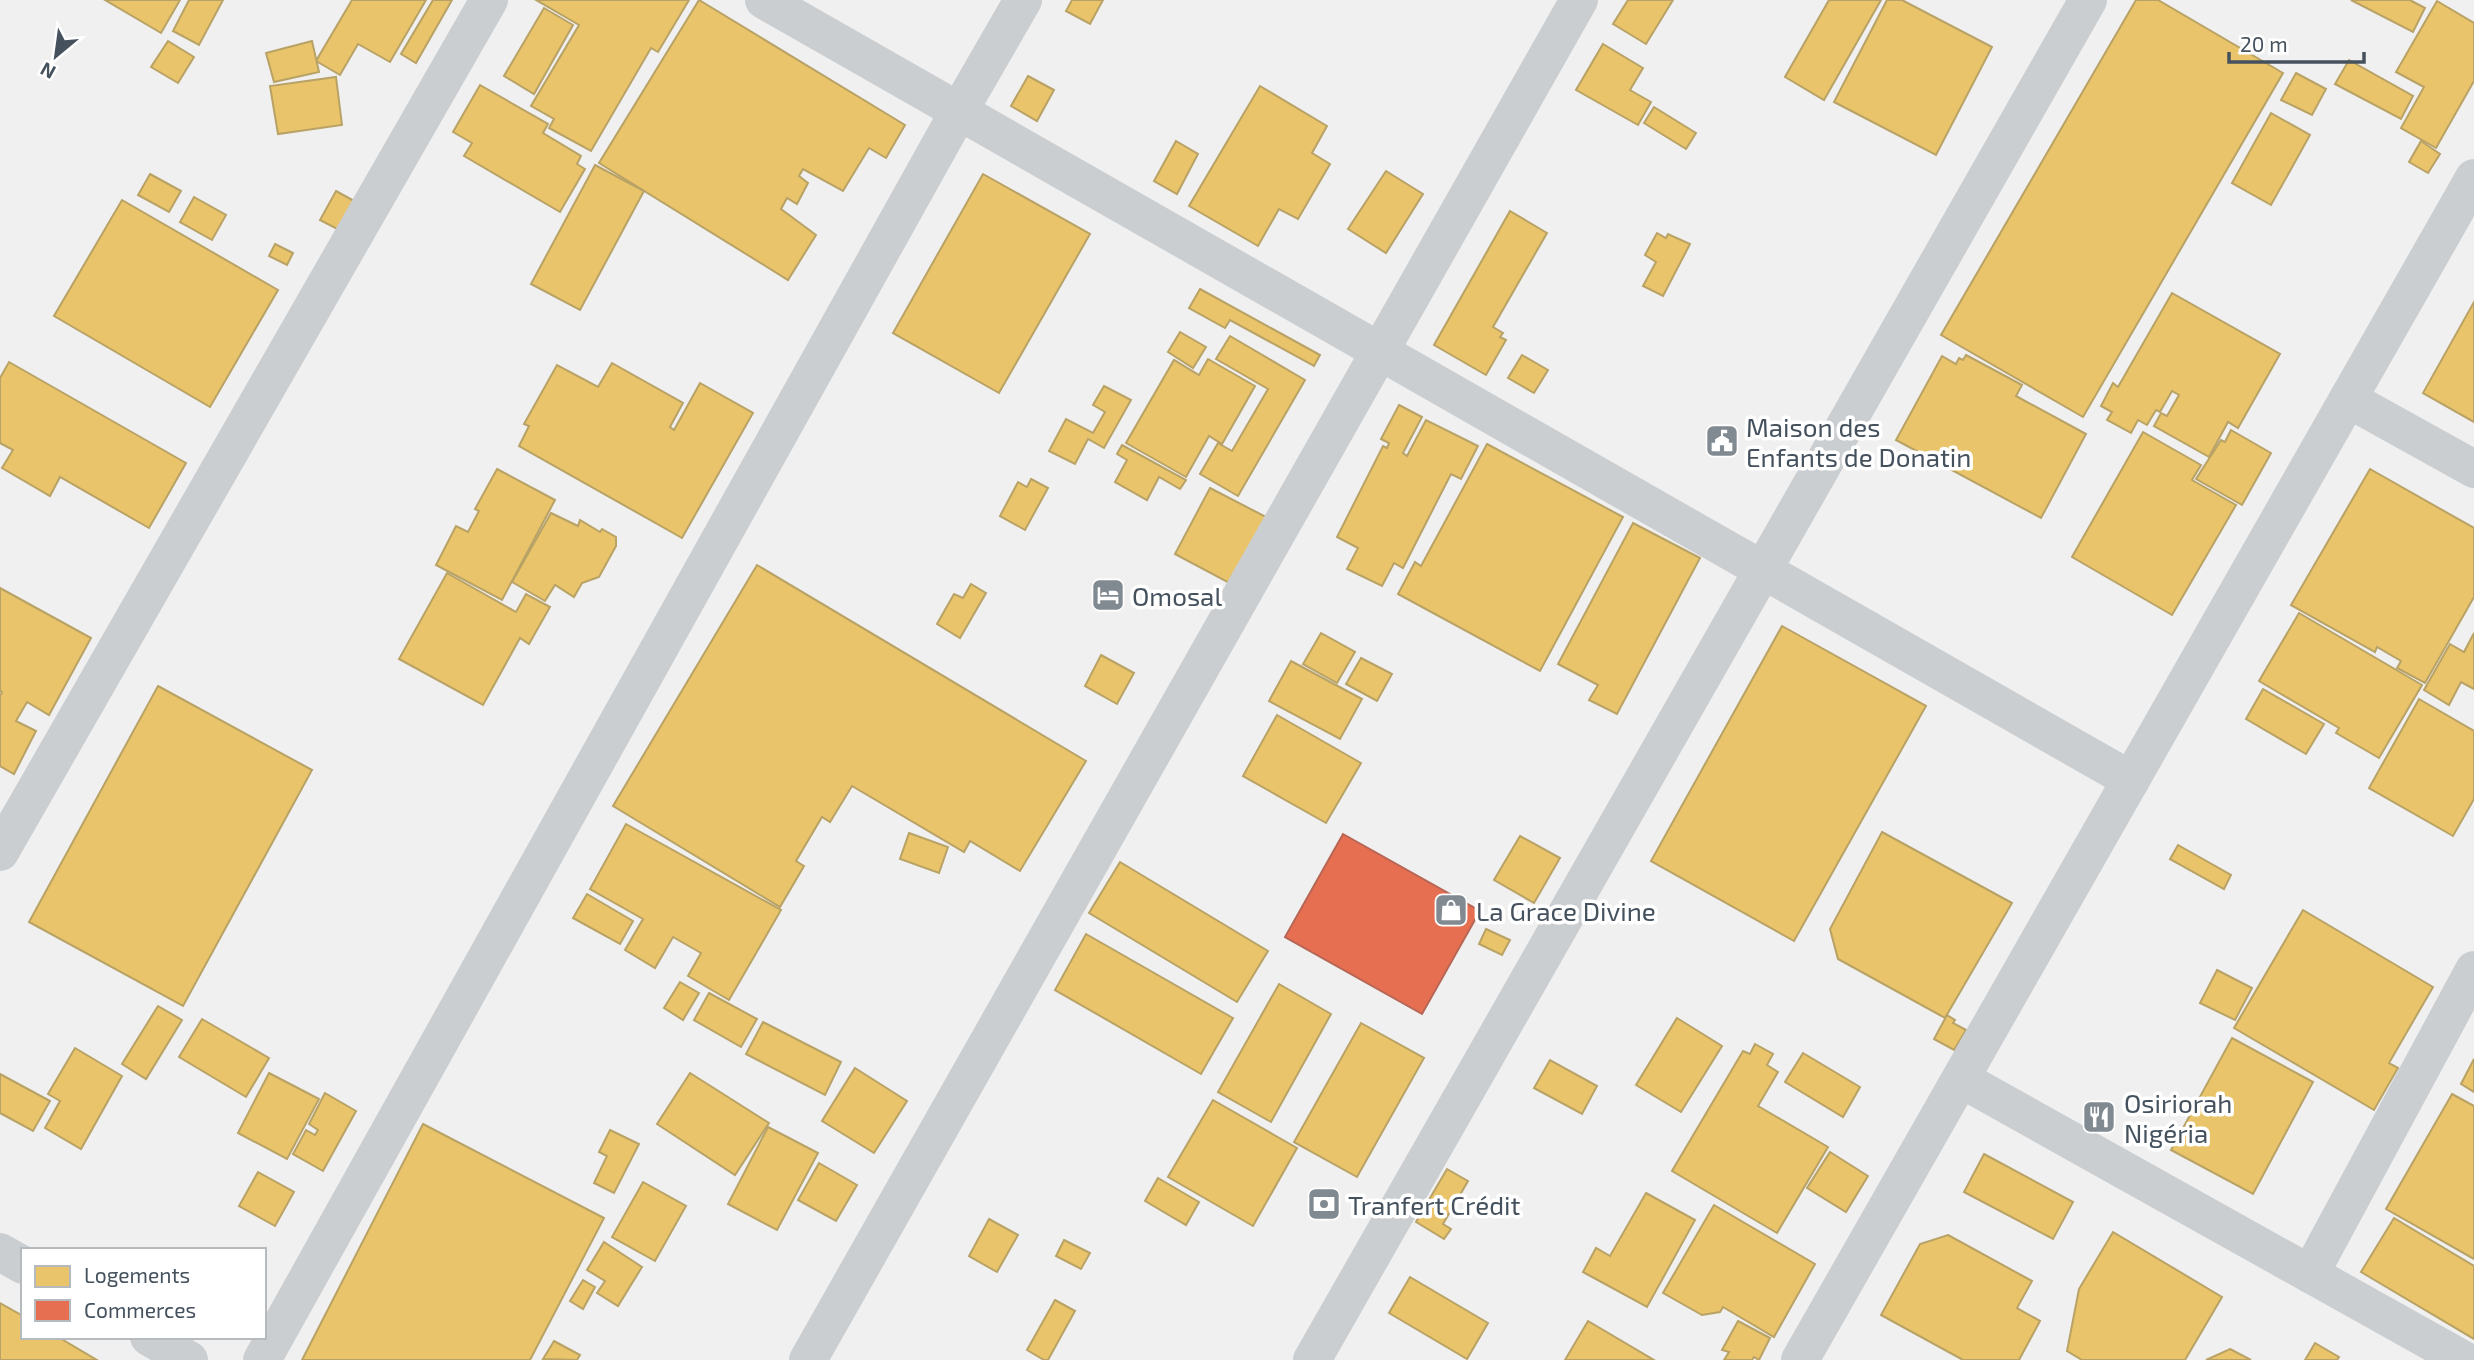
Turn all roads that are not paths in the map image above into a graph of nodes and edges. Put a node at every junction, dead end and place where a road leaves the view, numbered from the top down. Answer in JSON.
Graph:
{"nodes":[{"id":1,"x":489,"y":0,"type":"edge"},
{"id":2,"x":764,"y":0,"type":"edge"},
{"id":3,"x":1023,"y":0,"type":"edge"},
{"id":4,"x":1579,"y":0,"type":"edge"},
{"id":5,"x":2088,"y":0,"type":"edge"},
{"id":6,"x":958,"y":111,"type":"junction"},
{"id":7,"x":2474,"y":178,"type":"edge"},
{"id":8,"x":1380,"y":352,"type":"junction"},
{"id":9,"x":2348,"y":398,"type":"junction"},
{"id":10,"x":2474,"y":469,"type":"edge"},
{"id":11,"x":1763,"y":570,"type":"junction"},
{"id":12,"x":2131,"y":780,"type":"junction"},
{"id":13,"x":0,"y":852,"type":"edge"},
{"id":14,"x":2474,"y":970,"type":"edge"},
{"id":15,"x":1961,"y":1079,"type":"junction"},
{"id":16,"x":0,"y":1252,"type":"edge"},
{"id":17,"x":21,"y":1264,"type":"edge"},
{"id":18,"x":2310,"y":1274,"type":"junction"},
{"id":19,"x":152,"y":1339,"type":"edge"},
{"id":20,"x":189,"y":1360,"type":"edge"},
{"id":21,"x":262,"y":1360,"type":"edge"},
{"id":22,"x":808,"y":1360,"type":"edge"},
{"id":23,"x":1312,"y":1360,"type":"edge"},
{"id":24,"x":1800,"y":1360,"type":"edge"},
{"id":25,"x":2464,"y":1360,"type":"edge"}],
"edges":[{"from":1,"to":13,"type":"street"},
{"from":2,"to":6,"type":"street"},
{"from":3,"to":6,"type":"street"},
{"from":4,"to":8,"type":"street"},
{"from":5,"to":11,"type":"street"},
{"from":6,"to":8,"type":"street"},
{"from":6,"to":21,"type":"street"},
{"from":7,"to":9,"type":"street"},
{"from":8,"to":11,"type":"street"},
{"from":8,"to":22,"type":"street"},
{"from":9,"to":10,"type":"street"},
{"from":9,"to":12,"type":"street"},
{"from":11,"to":12,"type":"street"},
{"from":11,"to":23,"type":"street"},
{"from":12,"to":15,"type":"street"},
{"from":14,"to":18,"type":"street"},
{"from":15,"to":18,"type":"street"},
{"from":15,"to":24,"type":"street"},
{"from":16,"to":17,"type":"street"},
{"from":18,"to":25,"type":"street"},
{"from":19,"to":20,"type":"street"}]}
